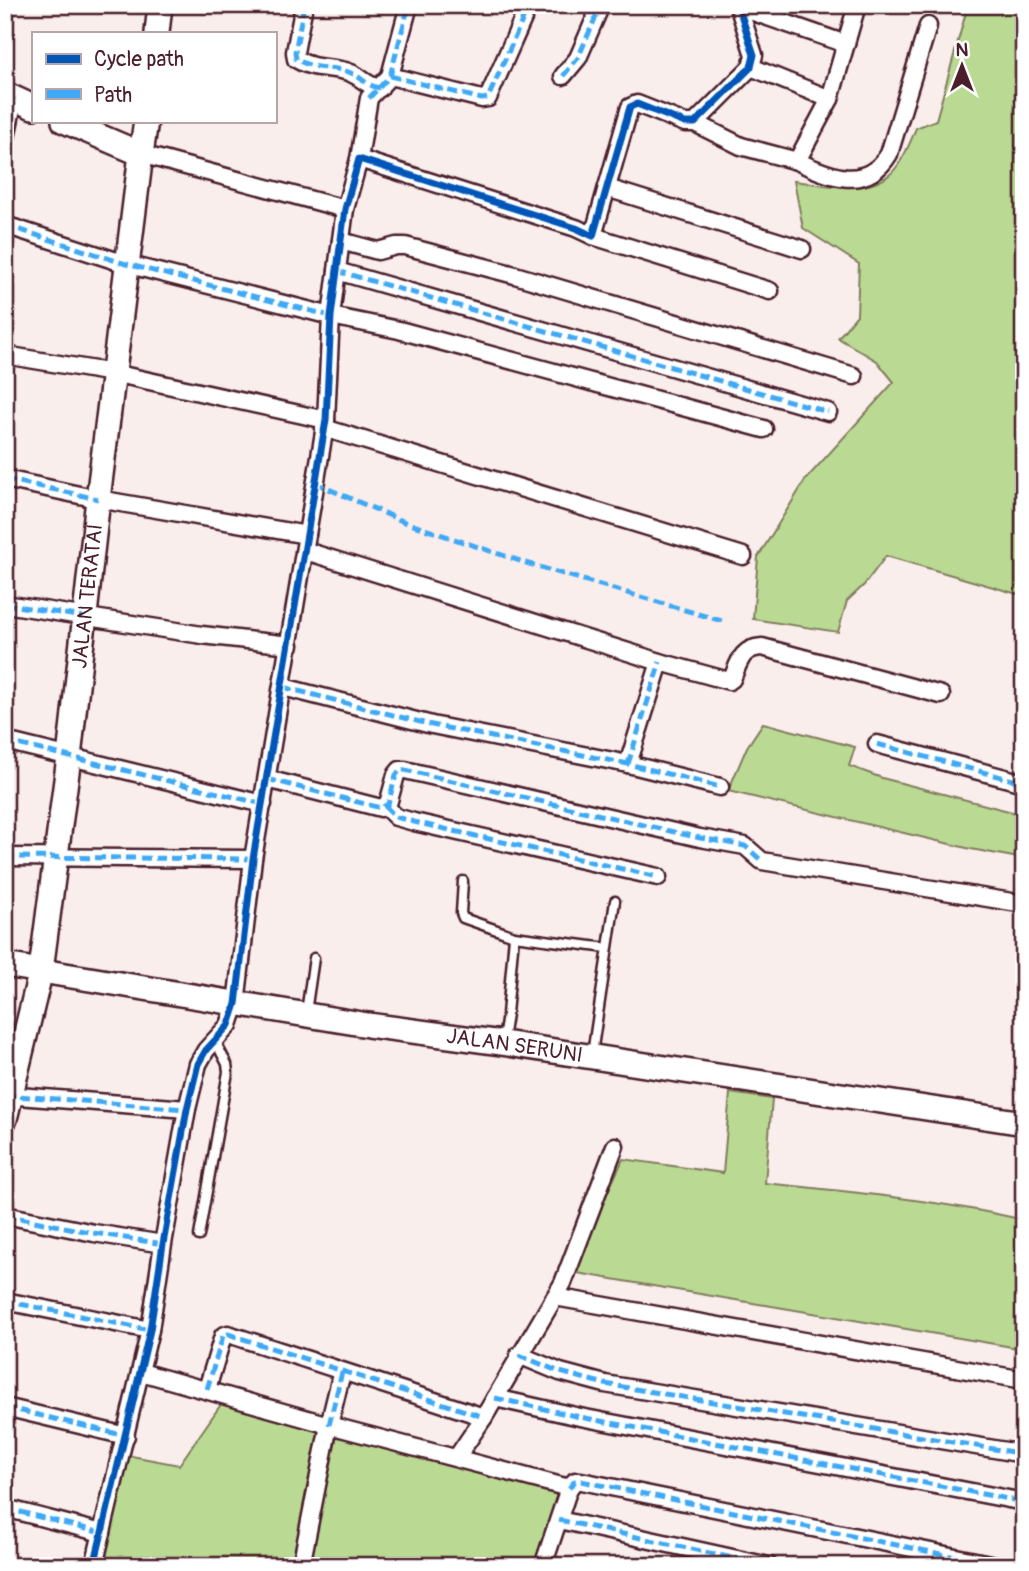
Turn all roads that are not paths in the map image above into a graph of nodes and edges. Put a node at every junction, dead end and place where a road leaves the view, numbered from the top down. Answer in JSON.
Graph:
{"nodes":[{"id":1,"x":160,"y":5,"type":"edge"},
{"id":2,"x":304,"y":5,"type":"edge"},
{"id":3,"x":409,"y":5,"type":"edge"},
{"id":4,"x":529,"y":5,"type":"edge"},
{"id":5,"x":601,"y":5,"type":"edge"},
{"id":6,"x":857,"y":5,"type":"edge"},
{"id":7,"x":739,"y":6,"type":"edge"},
{"id":8,"x":928,"y":26,"type":"dead end"},
{"id":9,"x":157,"y":32,"type":"edge"},
{"id":10,"x":846,"y":44,"type":"junction"},
{"id":11,"x":751,"y":67,"type":"junction"},
{"id":12,"x":563,"y":76,"type":"dead end"},
{"id":13,"x":385,"y":82,"type":"junction"},
{"id":14,"x":830,"y":99,"type":"junction"},
{"id":15,"x":18,"y":100,"type":"edge"},
{"id":16,"x":66,"y":122,"type":"edge"},
{"id":17,"x":146,"y":122,"type":"edge"},
{"id":18,"x":695,"y":123,"type":"junction"},
{"id":19,"x":5,"y":143,"type":"edge"},
{"id":20,"x":142,"y":154,"type":"junction"},
{"id":21,"x":359,"y":159,"type":"junction"},
{"id":22,"x":797,"y":161,"type":"junction"},
{"id":23,"x":607,"y":187,"type":"junction"},
{"id":24,"x":345,"y":209,"type":"junction"},
{"id":25,"x":5,"y":225,"type":"edge"},
{"id":26,"x":593,"y":236,"type":"junction"},
{"id":27,"x":341,"y":241,"type":"junction"},
{"id":28,"x":802,"y":249,"type":"dead end"},
{"id":29,"x":126,"y":264,"type":"junction"},
{"id":30,"x":337,"y":271,"type":"junction"},
{"id":31,"x":770,"y":291,"type":"dead end"},
{"id":32,"x":331,"y":316,"type":"junction"},
{"id":33,"x":5,"y":355,"type":"edge"},
{"id":34,"x":113,"y":373,"type":"junction"},
{"id":35,"x":854,"y":376,"type":"dead end"},
{"id":36,"x":828,"y":412,"type":"dead end"},
{"id":37,"x":325,"y":424,"type":"junction"},
{"id":38,"x":764,"y":429,"type":"dead end"},
{"id":39,"x":5,"y":480,"type":"edge"},
{"id":40,"x":97,"y":499,"type":"junction"},
{"id":41,"x":306,"y":543,"type":"junction"},
{"id":42,"x":743,"y":556,"type":"dead end"},
{"id":43,"x":5,"y":604,"type":"edge"},
{"id":44,"x":83,"y":617,"type":"junction"},
{"id":45,"x":290,"y":645,"type":"junction"},
{"id":46,"x":660,"y":662,"type":"junction"},
{"id":47,"x":283,"y":687,"type":"junction"},
{"id":48,"x":941,"y":695,"type":"dead end"},
{"id":49,"x":5,"y":741,"type":"edge"},
{"id":50,"x":877,"y":744,"type":"dead end"},
{"id":51,"x":69,"y":757,"type":"junction"},
{"id":52,"x":628,"y":764,"type":"junction"},
{"id":53,"x":267,"y":779,"type":"junction"},
{"id":54,"x":1024,"y":783,"type":"edge"},
{"id":55,"x":720,"y":787,"type":"dead end"},
{"id":56,"x":263,"y":804,"type":"junction"},
{"id":57,"x":385,"y":806,"type":"junction"},
{"id":58,"x":5,"y":857,"type":"edge"},
{"id":59,"x":54,"y":859,"type":"junction"},
{"id":60,"x":253,"y":859,"type":"junction"},
{"id":61,"x":658,"y":877,"type":"dead end"},
{"id":62,"x":463,"y":881,"type":"dead end"},
{"id":63,"x":615,"y":901,"type":"dead end"},
{"id":64,"x":1024,"y":904,"type":"edge"},
{"id":65,"x":514,"y":936,"type":"junction"},
{"id":66,"x":607,"y":948,"type":"junction"},
{"id":67,"x":314,"y":958,"type":"dead end"},
{"id":68,"x":5,"y":965,"type":"edge"},
{"id":69,"x":41,"y":970,"type":"junction"},
{"id":70,"x":307,"y":1000,"type":"junction"},
{"id":71,"x":236,"y":1004,"type":"junction"},
{"id":72,"x":505,"y":1029,"type":"junction"},
{"id":73,"x":215,"y":1041,"type":"junction"},
{"id":74,"x":597,"y":1049,"type":"junction"},
{"id":75,"x":8,"y":1096,"type":"edge"},
{"id":76,"x":187,"y":1109,"type":"junction"},
{"id":77,"x":5,"y":1119,"type":"edge"},
{"id":78,"x":1024,"y":1123,"type":"edge"},
{"id":79,"x":615,"y":1146,"type":"dead end"},
{"id":80,"x":5,"y":1214,"type":"edge"},
{"id":81,"x":199,"y":1236,"type":"dead end"},
{"id":82,"x":163,"y":1244,"type":"junction"},
{"id":83,"x":555,"y":1297,"type":"junction"},
{"id":84,"x":5,"y":1301,"type":"edge"},
{"id":85,"x":150,"y":1330,"type":"junction"},
{"id":86,"x":519,"y":1355,"type":"junction"},
{"id":87,"x":141,"y":1372,"type":"junction"},
{"id":88,"x":342,"y":1372,"type":"junction"},
{"id":89,"x":1024,"y":1380,"type":"edge"},
{"id":90,"x":208,"y":1390,"type":"junction"},
{"id":91,"x":495,"y":1398,"type":"junction"},
{"id":92,"x":5,"y":1407,"type":"edge"},
{"id":93,"x":484,"y":1417,"type":"junction"},
{"id":94,"x":329,"y":1425,"type":"junction"},
{"id":95,"x":126,"y":1436,"type":"junction"},
{"id":96,"x":1024,"y":1454,"type":"edge"},
{"id":97,"x":457,"y":1457,"type":"junction"},
{"id":98,"x":569,"y":1488,"type":"junction"},
{"id":99,"x":1024,"y":1502,"type":"edge"},
{"id":100,"x":5,"y":1508,"type":"edge"},
{"id":101,"x":559,"y":1520,"type":"junction"},
{"id":102,"x":102,"y":1533,"type":"junction"},
{"id":103,"x":544,"y":1565,"type":"edge"},
{"id":104,"x":94,"y":1566,"type":"edge"},
{"id":105,"x":301,"y":1566,"type":"edge"},
{"id":106,"x":769,"y":1566,"type":"edge"},
{"id":107,"x":1000,"y":1566,"type":"edge"}],
"edges":[{"from":1,"to":9,"type":"street"},
{"from":2,"to":13,"type":"street"},
{"from":3,"to":13,"type":"street"},
{"from":4,"to":13,"type":"street"},
{"from":5,"to":12,"type":"street"},
{"from":6,"to":10,"type":"street"},
{"from":7,"to":10,"type":"street"},
{"from":7,"to":11,"type":"street"},
{"from":8,"to":22,"type":"street"},
{"from":10,"to":14,"type":"street"},
{"from":11,"to":14,"type":"street"},
{"from":11,"to":18,"type":"street"},
{"from":13,"to":21,"type":"street"},
{"from":14,"to":22,"type":"street"},
{"from":15,"to":19,"type":"street"},
{"from":16,"to":20,"type":"street"},
{"from":17,"to":20,"type":"street","name":"JALAN TERATAI"},
{"from":18,"to":22,"type":"street"},
{"from":18,"to":23,"type":"street"},
{"from":20,"to":24,"type":"street"},
{"from":20,"to":29,"type":"street","name":"JALAN TERATAI"},
{"from":21,"to":24,"type":"street"},
{"from":21,"to":26,"type":"street"},
{"from":23,"to":26,"type":"street"},
{"from":23,"to":28,"type":"street"},
{"from":24,"to":27,"type":"street"},
{"from":25,"to":29,"type":"street"},
{"from":26,"to":31,"type":"street"},
{"from":27,"to":30,"type":"street"},
{"from":27,"to":35,"type":"street"},
{"from":29,"to":32,"type":"street"},
{"from":29,"to":34,"type":"street","name":"JALAN TERATAI"},
{"from":30,"to":32,"type":"street"},
{"from":30,"to":36,"type":"street"},
{"from":32,"to":37,"type":"street"},
{"from":32,"to":38,"type":"street"},
{"from":33,"to":34,"type":"street"},
{"from":34,"to":37,"type":"street"},
{"from":34,"to":40,"type":"street","name":"JALAN TERATAI"},
{"from":37,"to":41,"type":"street"},
{"from":37,"to":42,"type":"street"},
{"from":39,"to":40,"type":"street"},
{"from":40,"to":41,"type":"street"},
{"from":40,"to":44,"type":"street","name":"JALAN TERATAI"},
{"from":41,"to":45,"type":"street"},
{"from":41,"to":46,"type":"street"},
{"from":43,"to":44,"type":"street"},
{"from":44,"to":45,"type":"street"},
{"from":44,"to":51,"type":"street","name":"JALAN TERATAI"},
{"from":45,"to":47,"type":"street"},
{"from":46,"to":48,"type":"street"},
{"from":46,"to":52,"type":"street"},
{"from":47,"to":52,"type":"street"},
{"from":47,"to":53,"type":"street"},
{"from":49,"to":51,"type":"street"},
{"from":50,"to":54,"type":"street"},
{"from":51,"to":56,"type":"street"},
{"from":51,"to":59,"type":"street","name":"JALAN TERATAI"},
{"from":52,"to":55,"type":"street"},
{"from":53,"to":56,"type":"street"},
{"from":53,"to":57,"type":"street"},
{"from":56,"to":60,"type":"street"},
{"from":57,"to":61,"type":"street"},
{"from":57,"to":64,"type":"street"},
{"from":58,"to":59,"type":"street"},
{"from":59,"to":60,"type":"street"},
{"from":59,"to":69,"type":"street","name":"JALAN TERATAI"},
{"from":60,"to":71,"type":"street"},
{"from":62,"to":65,"type":"lane"},
{"from":63,"to":66,"type":"lane"},
{"from":65,"to":66,"type":"lane"},
{"from":65,"to":72,"type":"lane"},
{"from":66,"to":74,"type":"lane"},
{"from":67,"to":70,"type":"lane"},
{"from":68,"to":69,"type":"street","name":"JALAN SERUNI"},
{"from":69,"to":71,"type":"street","name":"JALAN SERUNI"},
{"from":69,"to":75,"type":"street","name":"JALAN TERATAI"},
{"from":70,"to":71,"type":"street","name":"JALAN SERUNI"},
{"from":70,"to":72,"type":"street","name":"JALAN SERUNI"},
{"from":71,"to":73,"type":"street"},
{"from":72,"to":74,"type":"street","name":"JALAN SERUNI"},
{"from":73,"to":76,"type":"street"},
{"from":73,"to":81,"type":"lane"},
{"from":74,"to":78,"type":"street","name":"JALAN SERUNI"},
{"from":75,"to":76,"type":"street"},
{"from":75,"to":77,"type":"street","name":"JALAN TERATAI"},
{"from":76,"to":82,"type":"street"},
{"from":79,"to":83,"type":"street"},
{"from":80,"to":82,"type":"street"},
{"from":82,"to":85,"type":"street"},
{"from":83,"to":86,"type":"street"},
{"from":83,"to":89,"type":"street"},
{"from":84,"to":85,"type":"street"},
{"from":85,"to":87,"type":"street"},
{"from":86,"to":91,"type":"street"},
{"from":86,"to":96,"type":"street"},
{"from":87,"to":90,"type":"street"},
{"from":87,"to":95,"type":"street"},
{"from":88,"to":90,"type":"street"},
{"from":88,"to":93,"type":"street"},
{"from":88,"to":94,"type":"street"},
{"from":90,"to":94,"type":"street"},
{"from":91,"to":93,"type":"street"},
{"from":91,"to":99,"type":"street"},
{"from":92,"to":95,"type":"street"},
{"from":93,"to":97,"type":"street"},
{"from":94,"to":97,"type":"street"},
{"from":94,"to":105,"type":"street"},
{"from":95,"to":102,"type":"street"},
{"from":97,"to":98,"type":"street"},
{"from":98,"to":101,"type":"street"},
{"from":98,"to":107,"type":"street"},
{"from":100,"to":102,"type":"street"},
{"from":101,"to":103,"type":"street"},
{"from":101,"to":106,"type":"street"},
{"from":102,"to":104,"type":"street"}]}
